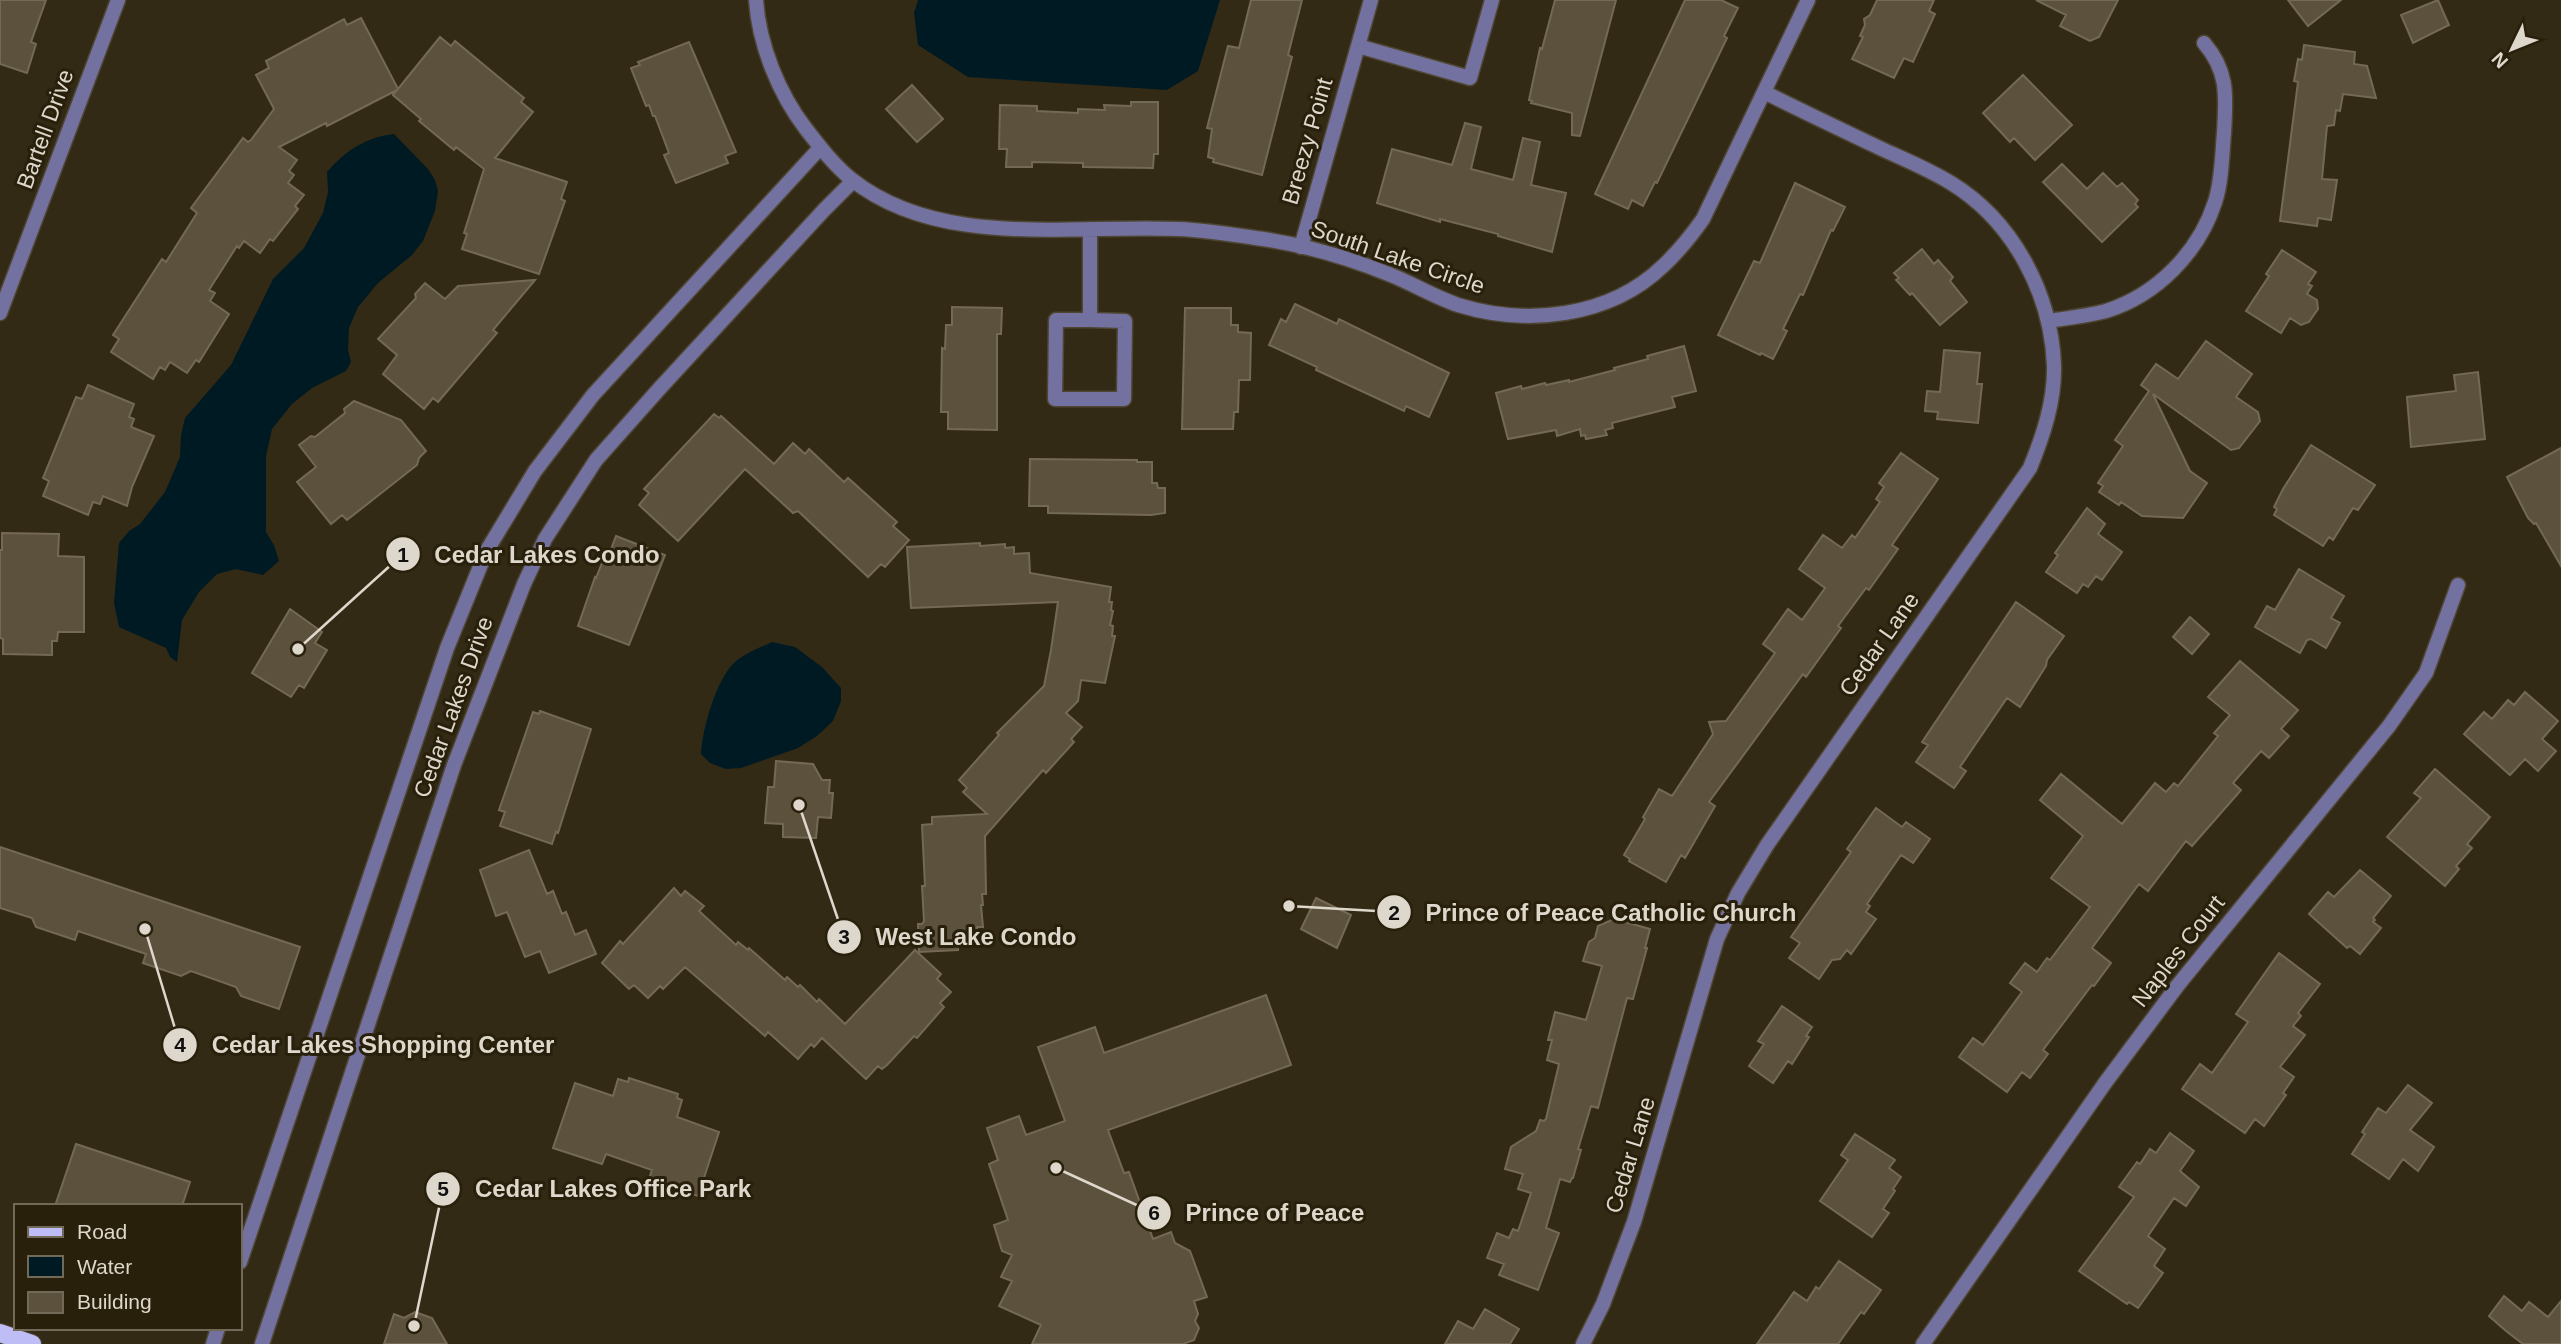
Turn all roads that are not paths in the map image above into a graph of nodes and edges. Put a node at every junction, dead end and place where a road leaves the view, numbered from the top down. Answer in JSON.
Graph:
{"nodes":[{"id":1,"x":118,"y":0,"type":"edge"},
{"id":2,"x":757,"y":0,"type":"edge"},
{"id":3,"x":1371,"y":0,"type":"edge"},
{"id":4,"x":1492,"y":0,"type":"edge"},
{"id":5,"x":1808,"y":0,"type":"edge"},
{"id":6,"x":2204,"y":43,"type":"dead end"},
{"id":7,"x":1358,"y":46,"type":"junction"},
{"id":8,"x":1764,"y":92,"type":"junction"},
{"id":9,"x":820,"y":148,"type":"junction"},
{"id":10,"x":853,"y":181,"type":"junction"},
{"id":11,"x":1090,"y":229,"type":"junction"},
{"id":12,"x":1301,"y":247,"type":"junction"},
{"id":13,"x":0,"y":313,"type":"edge"},
{"id":14,"x":1090,"y":320,"type":"junction"},
{"id":15,"x":2048,"y":321,"type":"junction"},
{"id":16,"x":2458,"y":585,"type":"dead end"},
{"id":17,"x":242,"y":1256,"type":"edge"},
{"id":18,"x":0,"y":1334,"type":"edge"},
{"id":19,"x":32,"y":1344,"type":"edge"},
{"id":20,"x":262,"y":1344,"type":"edge"},
{"id":21,"x":1583,"y":1344,"type":"edge"},
{"id":22,"x":1923,"y":1344,"type":"edge"}],
"edges":[{"from":1,"to":13,"type":"street","name":"Bartell Drive"},
{"from":2,"to":9,"type":"street","name":"South Lake Circle"},
{"from":3,"to":7,"type":"street","name":"Breezy Point"},
{"from":4,"to":7,"type":"street"},
{"from":5,"to":8,"type":"street","name":"South Lake Circle"},
{"from":6,"to":15,"type":"street"},
{"from":7,"to":12,"type":"street","name":"Breezy Point"},
{"from":8,"to":12,"type":"street","name":"South Lake Circle"},
{"from":8,"to":15,"type":"street","name":"Cedar Lane"},
{"from":9,"to":10,"type":"street","name":"South Lake Circle"},
{"from":9,"to":17,"type":"street","name":"Cedar Lakes Drive"},
{"from":10,"to":11,"type":"street","name":"South Lake Circle"},
{"from":10,"to":20,"type":"street","name":"Cedar Lakes Drive"},
{"from":11,"to":12,"type":"street","name":"South Lake Circle"},
{"from":11,"to":14,"type":"street"},
{"from":14,"to":14,"type":"street"},
{"from":15,"to":21,"type":"street","name":"Cedar Lane"},
{"from":16,"to":22,"type":"street","name":"Naples Court"},
{"from":18,"to":19,"type":"main road"}]}
